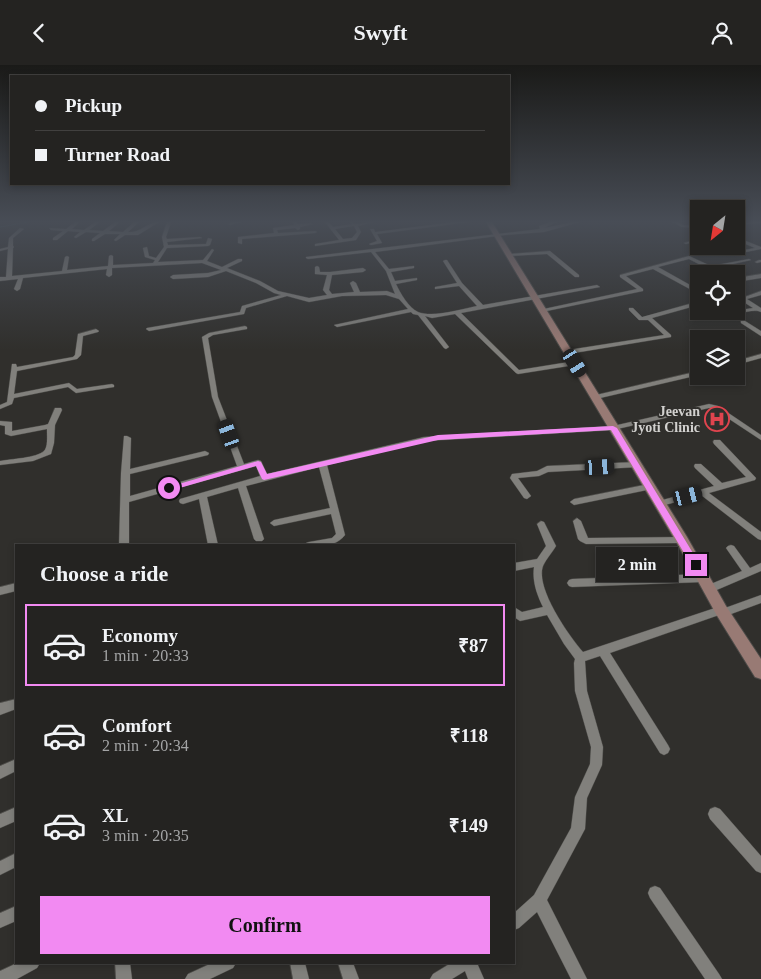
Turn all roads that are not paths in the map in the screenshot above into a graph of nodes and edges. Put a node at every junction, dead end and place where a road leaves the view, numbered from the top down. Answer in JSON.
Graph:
{"nodes":[{"id":1,"x":10,"y":265,"type":"edge"},
{"id":2,"x":66,"y":265,"type":"edge"},
{"id":3,"x":128,"y":265,"type":"edge"},
{"id":4,"x":214,"y":265,"type":"edge"},
{"id":5,"x":231,"y":265,"type":"edge"},
{"id":6,"x":383,"y":265,"type":"edge"},
{"id":7,"x":447,"y":265,"type":"edge"},
{"id":8,"x":514,"y":265,"type":"edge"},
{"id":9,"x":563,"y":265,"type":"edge"},
{"id":10,"x":662,"y":265,"type":"edge"},
{"id":11,"x":110,"y":267,"type":"junction"},
{"id":12,"x":317,"y":267,"type":"dead end"},
{"id":13,"x":412,"y":267,"type":"dead end"},
{"id":14,"x":654,"y":267,"type":"junction"},
{"id":15,"x":224,"y":269,"type":"junction"},
{"id":16,"x":363,"y":270,"type":"dead end"},
{"id":17,"x":65,"y":271,"type":"junction"},
{"id":18,"x":388,"y":271,"type":"junction"},
{"id":19,"x":330,"y":274,"type":"junction"},
{"id":20,"x":109,"y":275,"type":"dead end"},
{"id":21,"x":21,"y":276,"type":"junction"},
{"id":22,"x":577,"y":276,"type":"dead end"},
{"id":23,"x":761,"y":276,"type":"edge"},
{"id":24,"x":173,"y":277,"type":"dead end"},
{"id":25,"x":9,"y":278,"type":"junction"},
{"id":26,"x":0,"y":279,"type":"edge"},
{"id":27,"x":415,"y":279,"type":"dead end"},
{"id":28,"x":745,"y":279,"type":"edge"},
{"id":29,"x":64,"y":280,"type":"dead end"},
{"id":30,"x":353,"y":283,"type":"dead end"},
{"id":31,"x":394,"y":283,"type":"junction"},
{"id":32,"x":460,"y":284,"type":"junction"},
{"id":33,"x":597,"y":287,"type":"dead end"},
{"id":34,"x":690,"y":287,"type":"edge"},
{"id":35,"x":437,"y":288,"type":"dead end"},
{"id":36,"x":18,"y":289,"type":"dead end"},
{"id":37,"x":357,"y":292,"type":"junction"},
{"id":38,"x":761,"y":293,"type":"edge"},
{"id":39,"x":287,"y":295,"type":"junction"},
{"id":40,"x":330,"y":295,"type":"junction"},
{"id":41,"x":399,"y":297,"type":"junction"},
{"id":42,"x":535,"y":297,"type":"junction"},
{"id":43,"x":690,"y":306,"type":"edge"},
{"id":44,"x":481,"y":307,"type":"junction"},
{"id":45,"x":631,"y":309,"type":"dead end"},
{"id":46,"x":759,"y":309,"type":"edge"},
{"id":47,"x":542,"y":310,"type":"junction"},
{"id":48,"x":411,"y":311,"type":"junction"},
{"id":49,"x":745,"y":311,"type":"edge"},
{"id":50,"x":457,"y":312,"type":"junction"},
{"id":51,"x":421,"y":315,"type":"junction"},
{"id":52,"x":648,"y":319,"type":"junction"},
{"id":53,"x":743,"y":322,"type":"dead end"},
{"id":54,"x":337,"y":325,"type":"dead end"},
{"id":55,"x":244,"y":328,"type":"dead end"},
{"id":56,"x":148,"y":329,"type":"dead end"},
{"id":57,"x":96,"y":331,"type":"dead end"},
{"id":58,"x":761,"y":334,"type":"edge"},
{"id":59,"x":446,"y":347,"type":"dead end"},
{"id":60,"x":568,"y":351,"type":"junction"},
{"id":61,"x":761,"y":356,"type":"edge"},
{"id":62,"x":745,"y":360,"type":"edge"},
{"id":63,"x":575,"y":363,"type":"junction"},
{"id":64,"x":14,"y":367,"type":"joint"},
{"id":65,"x":690,"y":375,"type":"edge"},
{"id":66,"x":112,"y":386,"type":"dead end"},
{"id":67,"x":11,"y":397,"type":"junction"},
{"id":68,"x":596,"y":397,"type":"junction"},
{"id":69,"x":0,"y":407,"type":"edge"},
{"id":70,"x":58,"y":410,"type":"dead end"},
{"id":71,"x":0,"y":423,"type":"edge"},
{"id":72,"x":51,"y":425,"type":"junction"},
{"id":73,"x":613,"y":428,"type":"junction"},
{"id":74,"x":127,"y":438,"type":"dead end"},
{"id":75,"x":761,"y":439,"type":"edge"},
{"id":76,"x":718,"y":443,"type":"dead end"},
{"id":77,"x":205,"y":453,"type":"dead end"},
{"id":78,"x":2,"y":463,"type":"dead end"},
{"id":79,"x":323,"y":465,"type":"junction"},
{"id":80,"x":636,"y":465,"type":"junction"},
{"id":81,"x":698,"y":466,"type":"dead end"},
{"id":82,"x":241,"y":467,"type":"junction"},
{"id":83,"x":125,"y":473,"type":"junction"},
{"id":84,"x":264,"y":477,"type":"junction"},
{"id":85,"x":242,"y":484,"type":"junction"},
{"id":86,"x":649,"y":487,"type":"junction"},
{"id":87,"x":721,"y":487,"type":"junction"},
{"id":88,"x":703,"y":492,"type":"junction"},
{"id":89,"x":202,"y":495,"type":"junction"},
{"id":90,"x":527,"y":497,"type":"dead end"},
{"id":91,"x":124,"y":501,"type":"junction"},
{"id":92,"x":183,"y":501,"type":"dead end"},
{"id":93,"x":574,"y":502,"type":"dead end"},
{"id":94,"x":658,"y":504,"type":"junction"},
{"id":95,"x":335,"y":510,"type":"junction"},
{"id":96,"x":577,"y":521,"type":"dead end"},
{"id":97,"x":274,"y":523,"type":"dead end"},
{"id":98,"x":541,"y":524,"type":"dead end"},
{"id":99,"x":761,"y":537,"type":"edge"},
{"id":100,"x":259,"y":539,"type":"dead end"},
{"id":101,"x":682,"y":540,"type":"junction"},
{"id":102,"x":124,"y":544,"type":"edge"},
{"id":103,"x":213,"y":544,"type":"edge"},
{"id":104,"x":316,"y":544,"type":"edge"},
{"id":105,"x":731,"y":548,"type":"dead end"},
{"id":106,"x":541,"y":561,"type":"junction"},
{"id":107,"x":515,"y":567,"type":"edge"},
{"id":108,"x":761,"y":567,"type":"edge"},
{"id":109,"x":748,"y":573,"type":"junction"},
{"id":110,"x":703,"y":578,"type":"junction"},
{"id":111,"x":572,"y":583,"type":"dead end"},
{"id":112,"x":15,"y":587,"type":"edge"},
{"id":113,"x":709,"y":589,"type":"junction"},
{"id":114,"x":0,"y":591,"type":"edge"},
{"id":115,"x":761,"y":599,"type":"edge"},
{"id":116,"x":550,"y":610,"type":"junction"},
{"id":117,"x":722,"y":611,"type":"junction"},
{"id":118,"x":515,"y":612,"type":"edge"},
{"id":119,"x":602,"y":650,"type":"junction"},
{"id":120,"x":581,"y":658,"type":"junction"},
{"id":121,"x":761,"y":672,"type":"edge"},
{"id":122,"x":15,"y":704,"type":"edge"},
{"id":123,"x":0,"y":709,"type":"edge"},
{"id":124,"x":664,"y":749,"type":"dead end"},
{"id":125,"x":15,"y":766,"type":"edge"},
{"id":126,"x":0,"y":773,"type":"edge"},
{"id":127,"x":15,"y":814,"type":"edge"},
{"id":128,"x":715,"y":814,"type":"dead end"},
{"id":129,"x":0,"y":821,"type":"edge"},
{"id":130,"x":15,"y":860,"type":"edge"},
{"id":131,"x":761,"y":866,"type":"edge"},
{"id":132,"x":0,"y":868,"type":"edge"},
{"id":133,"x":655,"y":893,"type":"dead end"},
{"id":134,"x":539,"y":900,"type":"junction"},
{"id":135,"x":15,"y":914,"type":"edge"},
{"id":136,"x":0,"y":921,"type":"edge"},
{"id":137,"x":515,"y":922,"type":"edge"},
{"id":138,"x":30,"y":964,"type":"edge"},
{"id":139,"x":123,"y":964,"type":"edge"},
{"id":140,"x":226,"y":964,"type":"edge"},
{"id":141,"x":298,"y":964,"type":"edge"},
{"id":142,"x":346,"y":964,"type":"edge"},
{"id":143,"x":462,"y":964,"type":"edge"},
{"id":144,"x":470,"y":964,"type":"edge"},
{"id":145,"x":1,"y":979,"type":"edge"},
{"id":146,"x":124,"y":979,"type":"edge"},
{"id":147,"x":194,"y":979,"type":"edge"},
{"id":148,"x":302,"y":979,"type":"edge"},
{"id":149,"x":351,"y":979,"type":"edge"},
{"id":150,"x":438,"y":979,"type":"edge"},
{"id":151,"x":476,"y":979,"type":"edge"},
{"id":152,"x":579,"y":979,"type":"edge"},
{"id":153,"x":714,"y":979,"type":"edge"}],
"edges":[{"from":1,"to":25,"type":"street"},
{"from":2,"to":17,"type":"street"},
{"from":3,"to":11,"type":"street"},
{"from":4,"to":15,"type":"street"},
{"from":5,"to":15,"type":"street"},
{"from":6,"to":18,"type":"street"},
{"from":7,"to":32,"type":"street"},
{"from":8,"to":42,"type":"main road"},
{"from":9,"to":22,"type":"street"},
{"from":10,"to":14,"type":"street"},
{"from":11,"to":17,"type":"street"},
{"from":11,"to":20,"type":"street"},
{"from":12,"to":19,"type":"street"},
{"from":13,"to":18,"type":"street"},
{"from":14,"to":34,"type":"street"},
{"from":14,"to":47,"type":"street"},
{"from":15,"to":24,"type":"street"},
{"from":15,"to":39,"type":"street"},
{"from":16,"to":19,"type":"street"},
{"from":17,"to":21,"type":"street"},
{"from":17,"to":29,"type":"street"},
{"from":18,"to":31,"type":"street"},
{"from":19,"to":40,"type":"street"},
{"from":21,"to":25,"type":"street"},
{"from":21,"to":36,"type":"street"},
{"from":23,"to":28,"type":"street"},
{"from":25,"to":26,"type":"street"},
{"from":27,"to":31,"type":"street"},
{"from":30,"to":37,"type":"street"},
{"from":31,"to":41,"type":"street"},
{"from":32,"to":35,"type":"street"},
{"from":32,"to":44,"type":"street"},
{"from":33,"to":42,"type":"street"},
{"from":37,"to":40,"type":"street"},
{"from":37,"to":41,"type":"street"},
{"from":38,"to":46,"type":"street"},
{"from":39,"to":40,"type":"street"},
{"from":39,"to":56,"type":"street"},
{"from":41,"to":48,"type":"street"},
{"from":42,"to":44,"type":"street"},
{"from":42,"to":47,"type":"main road"},
{"from":43,"to":52,"type":"street"},
{"from":44,"to":50,"type":"street"},
{"from":45,"to":52,"type":"street"},
{"from":46,"to":49,"type":"street"},
{"from":47,"to":60,"type":"main road"},
{"from":48,"to":51,"type":"street"},
{"from":48,"to":54,"type":"street"},
{"from":50,"to":51,"type":"street"},
{"from":50,"to":63,"type":"street"},
{"from":51,"to":59,"type":"street"},
{"from":52,"to":60,"type":"street"},
{"from":53,"to":58,"type":"street"},
{"from":55,"to":82,"type":"street"},
{"from":57,"to":64,"type":"street"},
{"from":60,"to":63,"type":"main road"},
{"from":61,"to":62,"type":"street"},
{"from":63,"to":68,"type":"main road"},
{"from":64,"to":67,"type":"street"},
{"from":65,"to":68,"type":"street"},
{"from":66,"to":67,"type":"street"},
{"from":67,"to":69,"type":"street"},
{"from":68,"to":73,"type":"main road"},
{"from":70,"to":72,"type":"street"},
{"from":71,"to":72,"type":"street"},
{"from":72,"to":78,"type":"street"},
{"from":73,"to":75,"type":"street"},
{"from":73,"to":79,"type":"street"},
{"from":73,"to":80,"type":"main road"},
{"from":74,"to":83,"type":"street"},
{"from":76,"to":87,"type":"street"},
{"from":77,"to":83,"type":"street"},
{"from":79,"to":84,"type":"street"},
{"from":79,"to":95,"type":"street"},
{"from":80,"to":86,"type":"main road"},
{"from":80,"to":90,"type":"street"},
{"from":81,"to":87,"type":"street"},
{"from":82,"to":84,"type":"street"},
{"from":82,"to":91,"type":"street"},
{"from":83,"to":91,"type":"street"},
{"from":84,"to":85,"type":"street"},
{"from":85,"to":89,"type":"street"},
{"from":85,"to":100,"type":"street"},
{"from":86,"to":93,"type":"street"},
{"from":86,"to":94,"type":"main road"},
{"from":87,"to":88,"type":"street"},
{"from":88,"to":94,"type":"street"},
{"from":88,"to":99,"type":"street"},
{"from":89,"to":92,"type":"street"},
{"from":89,"to":103,"type":"street"},
{"from":91,"to":102,"type":"street"},
{"from":94,"to":101,"type":"main road"},
{"from":95,"to":97,"type":"street"},
{"from":95,"to":104,"type":"street"},
{"from":96,"to":101,"type":"street"},
{"from":98,"to":106,"type":"street"},
{"from":101,"to":110,"type":"main road"},
{"from":105,"to":109,"type":"street"},
{"from":106,"to":107,"type":"street"},
{"from":106,"to":116,"type":"street"},
{"from":108,"to":109,"type":"street"},
{"from":109,"to":113,"type":"street"},
{"from":110,"to":111,"type":"street"},
{"from":110,"to":113,"type":"main road"},
{"from":112,"to":114,"type":"street"},
{"from":113,"to":117,"type":"main road"},
{"from":115,"to":117,"type":"street"},
{"from":116,"to":118,"type":"street"},
{"from":116,"to":120,"type":"street"},
{"from":117,"to":119,"type":"street"},
{"from":117,"to":121,"type":"main road"},
{"from":119,"to":120,"type":"street"},
{"from":119,"to":124,"type":"street"},
{"from":120,"to":134,"type":"street"},
{"from":122,"to":123,"type":"street"},
{"from":125,"to":126,"type":"street"},
{"from":127,"to":129,"type":"street"},
{"from":128,"to":131,"type":"street"},
{"from":130,"to":132,"type":"street"},
{"from":133,"to":153,"type":"street"},
{"from":134,"to":137,"type":"street"},
{"from":134,"to":152,"type":"street"},
{"from":135,"to":136,"type":"street"},
{"from":138,"to":145,"type":"street"},
{"from":139,"to":146,"type":"street"},
{"from":140,"to":147,"type":"street"},
{"from":141,"to":148,"type":"street"},
{"from":142,"to":149,"type":"street"},
{"from":143,"to":150,"type":"street"},
{"from":144,"to":151,"type":"street"}]}
